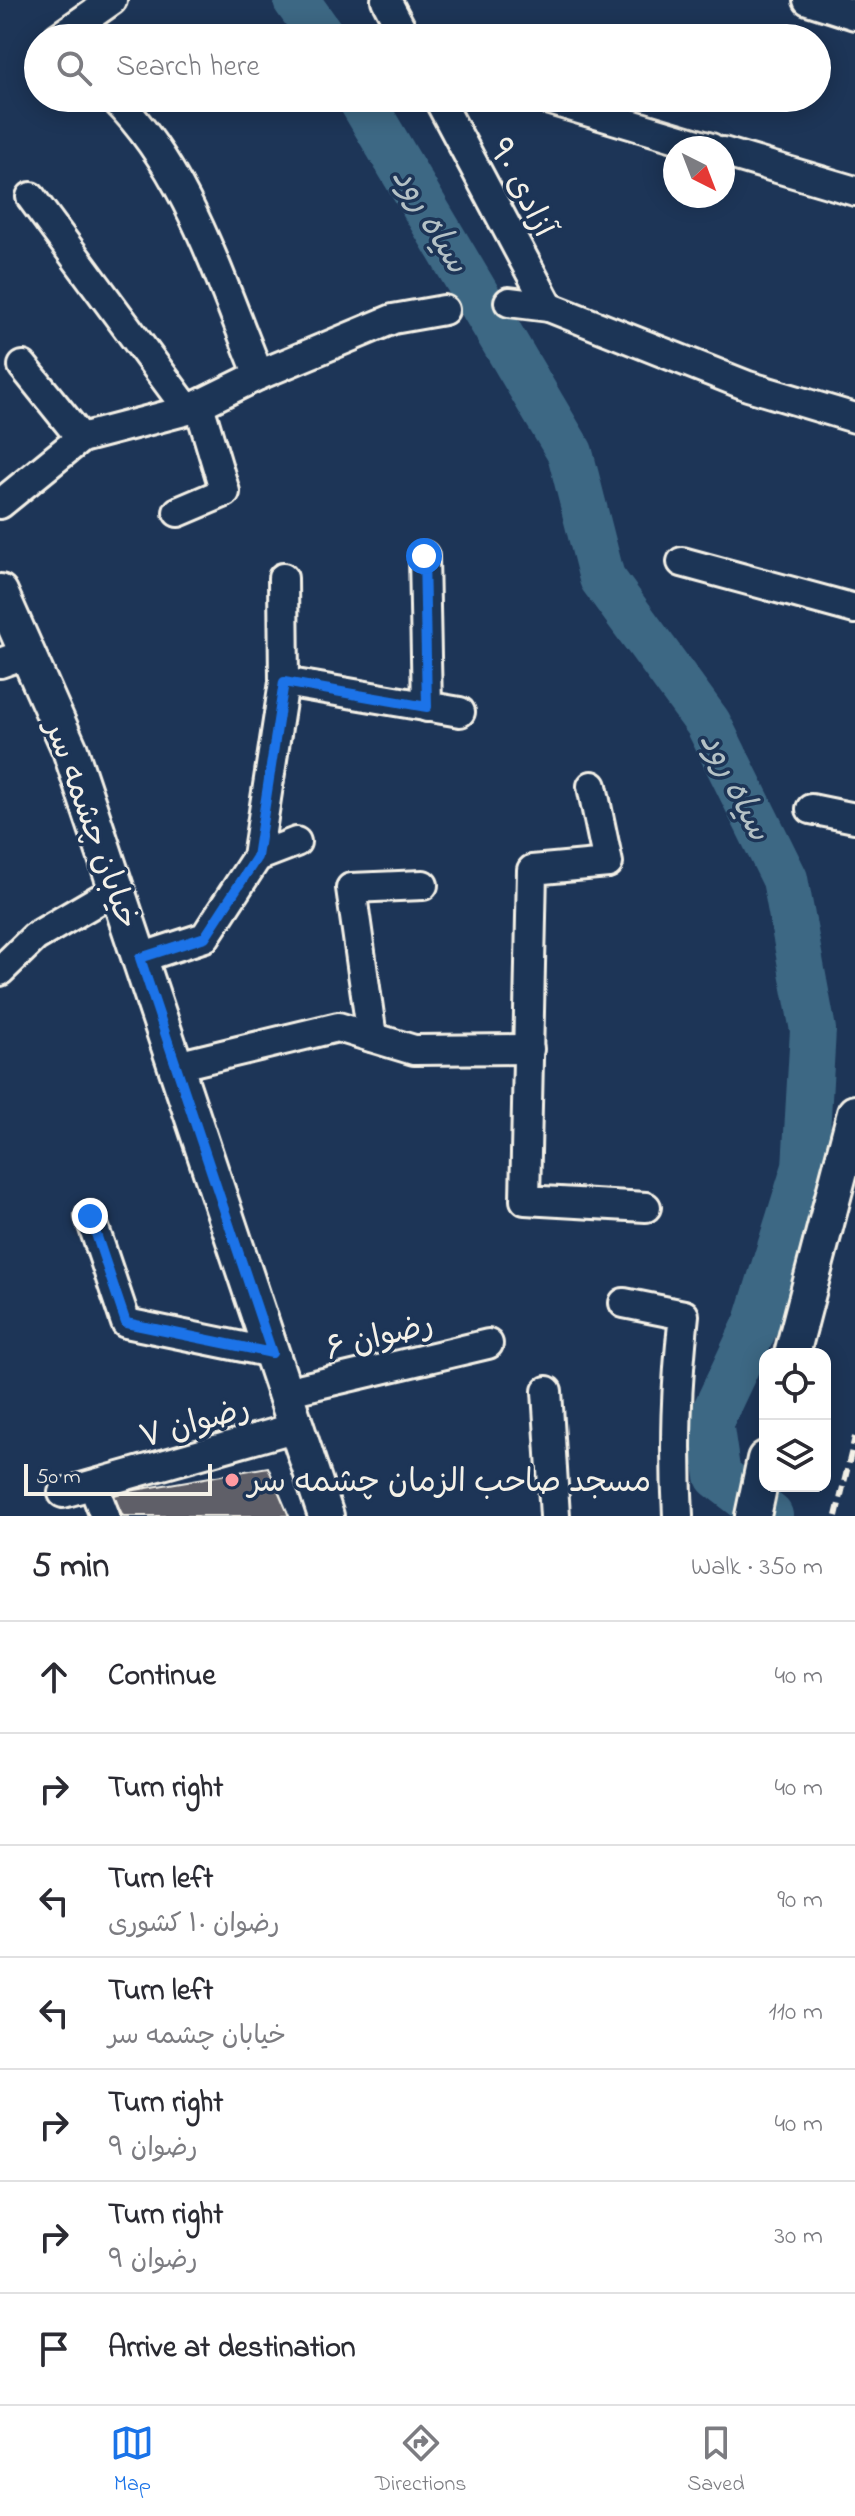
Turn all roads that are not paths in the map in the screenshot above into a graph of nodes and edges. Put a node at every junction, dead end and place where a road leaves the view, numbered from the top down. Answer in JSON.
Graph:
{"nodes":[{"id":1,"x":112,"y":0,"type":"edge"},
{"id":2,"x":386,"y":0,"type":"edge"},
{"id":3,"x":808,"y":0,"type":"edge"},
{"id":4,"x":855,"y":15,"type":"edge"},
{"id":5,"x":78,"y":24,"type":"edge"},
{"id":6,"x":399,"y":24,"type":"edge"},
{"id":7,"x":128,"y":112,"type":"edge"},
{"id":8,"x":445,"y":112,"type":"edge"},
{"id":9,"x":590,"y":112,"type":"edge"},
{"id":10,"x":671,"y":136,"type":"edge"},
{"id":11,"x":735,"y":156,"type":"edge"},
{"id":12,"x":855,"y":191,"type":"edge"},
{"id":13,"x":31,"y":197,"type":"dead end"},
{"id":14,"x":509,"y":302,"type":"dead end"},
{"id":15,"x":549,"y":307,"type":"junction"},
{"id":16,"x":444,"y":310,"type":"dead end"},
{"id":17,"x":23,"y":366,"type":"dead end"},
{"id":18,"x":259,"y":375,"type":"junction"},
{"id":19,"x":194,"y":407,"type":"junction"},
{"id":20,"x":855,"y":418,"type":"edge"},
{"id":21,"x":81,"y":438,"type":"junction"},
{"id":22,"x":0,"y":504,"type":"edge"},
{"id":23,"x":178,"y":512,"type":"dead end"},
{"id":24,"x":424,"y":556,"type":"dead end"},
{"id":25,"x":682,"y":562,"type":"dead end"},
{"id":26,"x":283,"y":578,"type":"dead end"},
{"id":27,"x":0,"y":592,"type":"edge"},
{"id":28,"x":855,"y":609,"type":"edge"},
{"id":29,"x":14,"y":658,"type":"edge"},
{"id":30,"x":284,"y":682,"type":"junction"},
{"id":31,"x":427,"y":707,"type":"junction"},
{"id":32,"x":460,"y":712,"type":"dead end"},
{"id":33,"x":592,"y":786,"type":"dead end"},
{"id":34,"x":811,"y":809,"type":"dead end"},
{"id":35,"x":855,"y":818,"type":"edge"},
{"id":36,"x":296,"y":842,"type":"dead end"},
{"id":37,"x":257,"y":857,"type":"junction"},
{"id":38,"x":423,"y":885,"type":"dead end"},
{"id":39,"x":117,"y":889,"type":"junction"},
{"id":40,"x":140,"y":958,"type":"junction"},
{"id":41,"x":0,"y":971,"type":"edge"},
{"id":42,"x":372,"y":1037,"type":"junction"},
{"id":43,"x":529,"y":1049,"type":"junction"},
{"id":44,"x":176,"y":1066,"type":"junction"},
{"id":45,"x":855,"y":1113,"type":"edge"},
{"id":46,"x":646,"y":1207,"type":"dead end"},
{"id":47,"x":90,"y":1216,"type":"dead end"},
{"id":48,"x":624,"y":1303,"type":"dead end"},
{"id":49,"x":488,"y":1344,"type":"dead end"},
{"id":50,"x":794,"y":1348,"type":"edge"},
{"id":51,"x":272,"y":1353,"type":"junction"},
{"id":52,"x":547,"y":1391,"type":"dead end"},
{"id":53,"x":285,"y":1392,"type":"junction"},
{"id":54,"x":297,"y":1427,"type":"junction"},
{"id":55,"x":93,"y":1485,"type":"junction"},
{"id":56,"x":759,"y":1488,"type":"edge"},
{"id":57,"x":63,"y":1493,"type":"dead end"},
{"id":58,"x":105,"y":1516,"type":"edge"},
{"id":59,"x":326,"y":1516,"type":"edge"},
{"id":60,"x":555,"y":1516,"type":"edge"},
{"id":61,"x":678,"y":1516,"type":"edge"},
{"id":62,"x":753,"y":1516,"type":"edge"}],
"edges":[{"from":1,"to":5,"type":"street"},
{"from":2,"to":6,"type":"street"},
{"from":3,"to":4,"type":"street"},
{"from":7,"to":18,"type":"street"},
{"from":8,"to":15,"type":"street","name":"آزادی ۹۰"},
{"from":9,"to":10,"type":"street"},
{"from":11,"to":12,"type":"street"},
{"from":13,"to":19,"type":"street"},
{"from":14,"to":15,"type":"street"},
{"from":15,"to":20,"type":"street"},
{"from":16,"to":18,"type":"street"},
{"from":17,"to":21,"type":"street"},
{"from":18,"to":19,"type":"street"},
{"from":19,"to":21,"type":"street"},
{"from":19,"to":23,"type":"street"},
{"from":21,"to":22,"type":"street"},
{"from":24,"to":31,"type":"street"},
{"from":25,"to":28,"type":"street"},
{"from":26,"to":30,"type":"street"},
{"from":27,"to":29,"type":"street","name":"خیابان چشمه سر"},
{"from":29,"to":39,"type":"street","name":"خیابان چشمه سر"},
{"from":30,"to":31,"type":"street"},
{"from":30,"to":37,"type":"street"},
{"from":31,"to":32,"type":"street"},
{"from":33,"to":43,"type":"street"},
{"from":34,"to":35,"type":"street"},
{"from":36,"to":37,"type":"street"},
{"from":37,"to":40,"type":"street"},
{"from":38,"to":42,"type":"street"},
{"from":39,"to":40,"type":"street","name":"خیابان چشمه سر"},
{"from":39,"to":41,"type":"street"},
{"from":40,"to":44,"type":"street","name":"خیابان چشمه سر"},
{"from":42,"to":43,"type":"street"},
{"from":42,"to":44,"type":"street"},
{"from":43,"to":46,"type":"street"},
{"from":44,"to":51,"type":"street","name":"خیابان چشمه سر"},
{"from":45,"to":50,"type":"street"},
{"from":47,"to":51,"type":"street"},
{"from":48,"to":61,"type":"street"},
{"from":49,"to":53,"type":"street","name":"رضوان ۶"},
{"from":51,"to":53,"type":"street","name":"خیابان چشمه سر"},
{"from":52,"to":60,"type":"street"},
{"from":53,"to":54,"type":"street","name":"خیابان چشمه سر"},
{"from":54,"to":55,"type":"street","name":"رضوان ۷"},
{"from":54,"to":59,"type":"street","name":"خیابان چشمه سر"},
{"from":55,"to":57,"type":"street","name":"رضوان ۷"},
{"from":55,"to":58,"type":"street"},
{"from":56,"to":62,"type":"street"}]}
